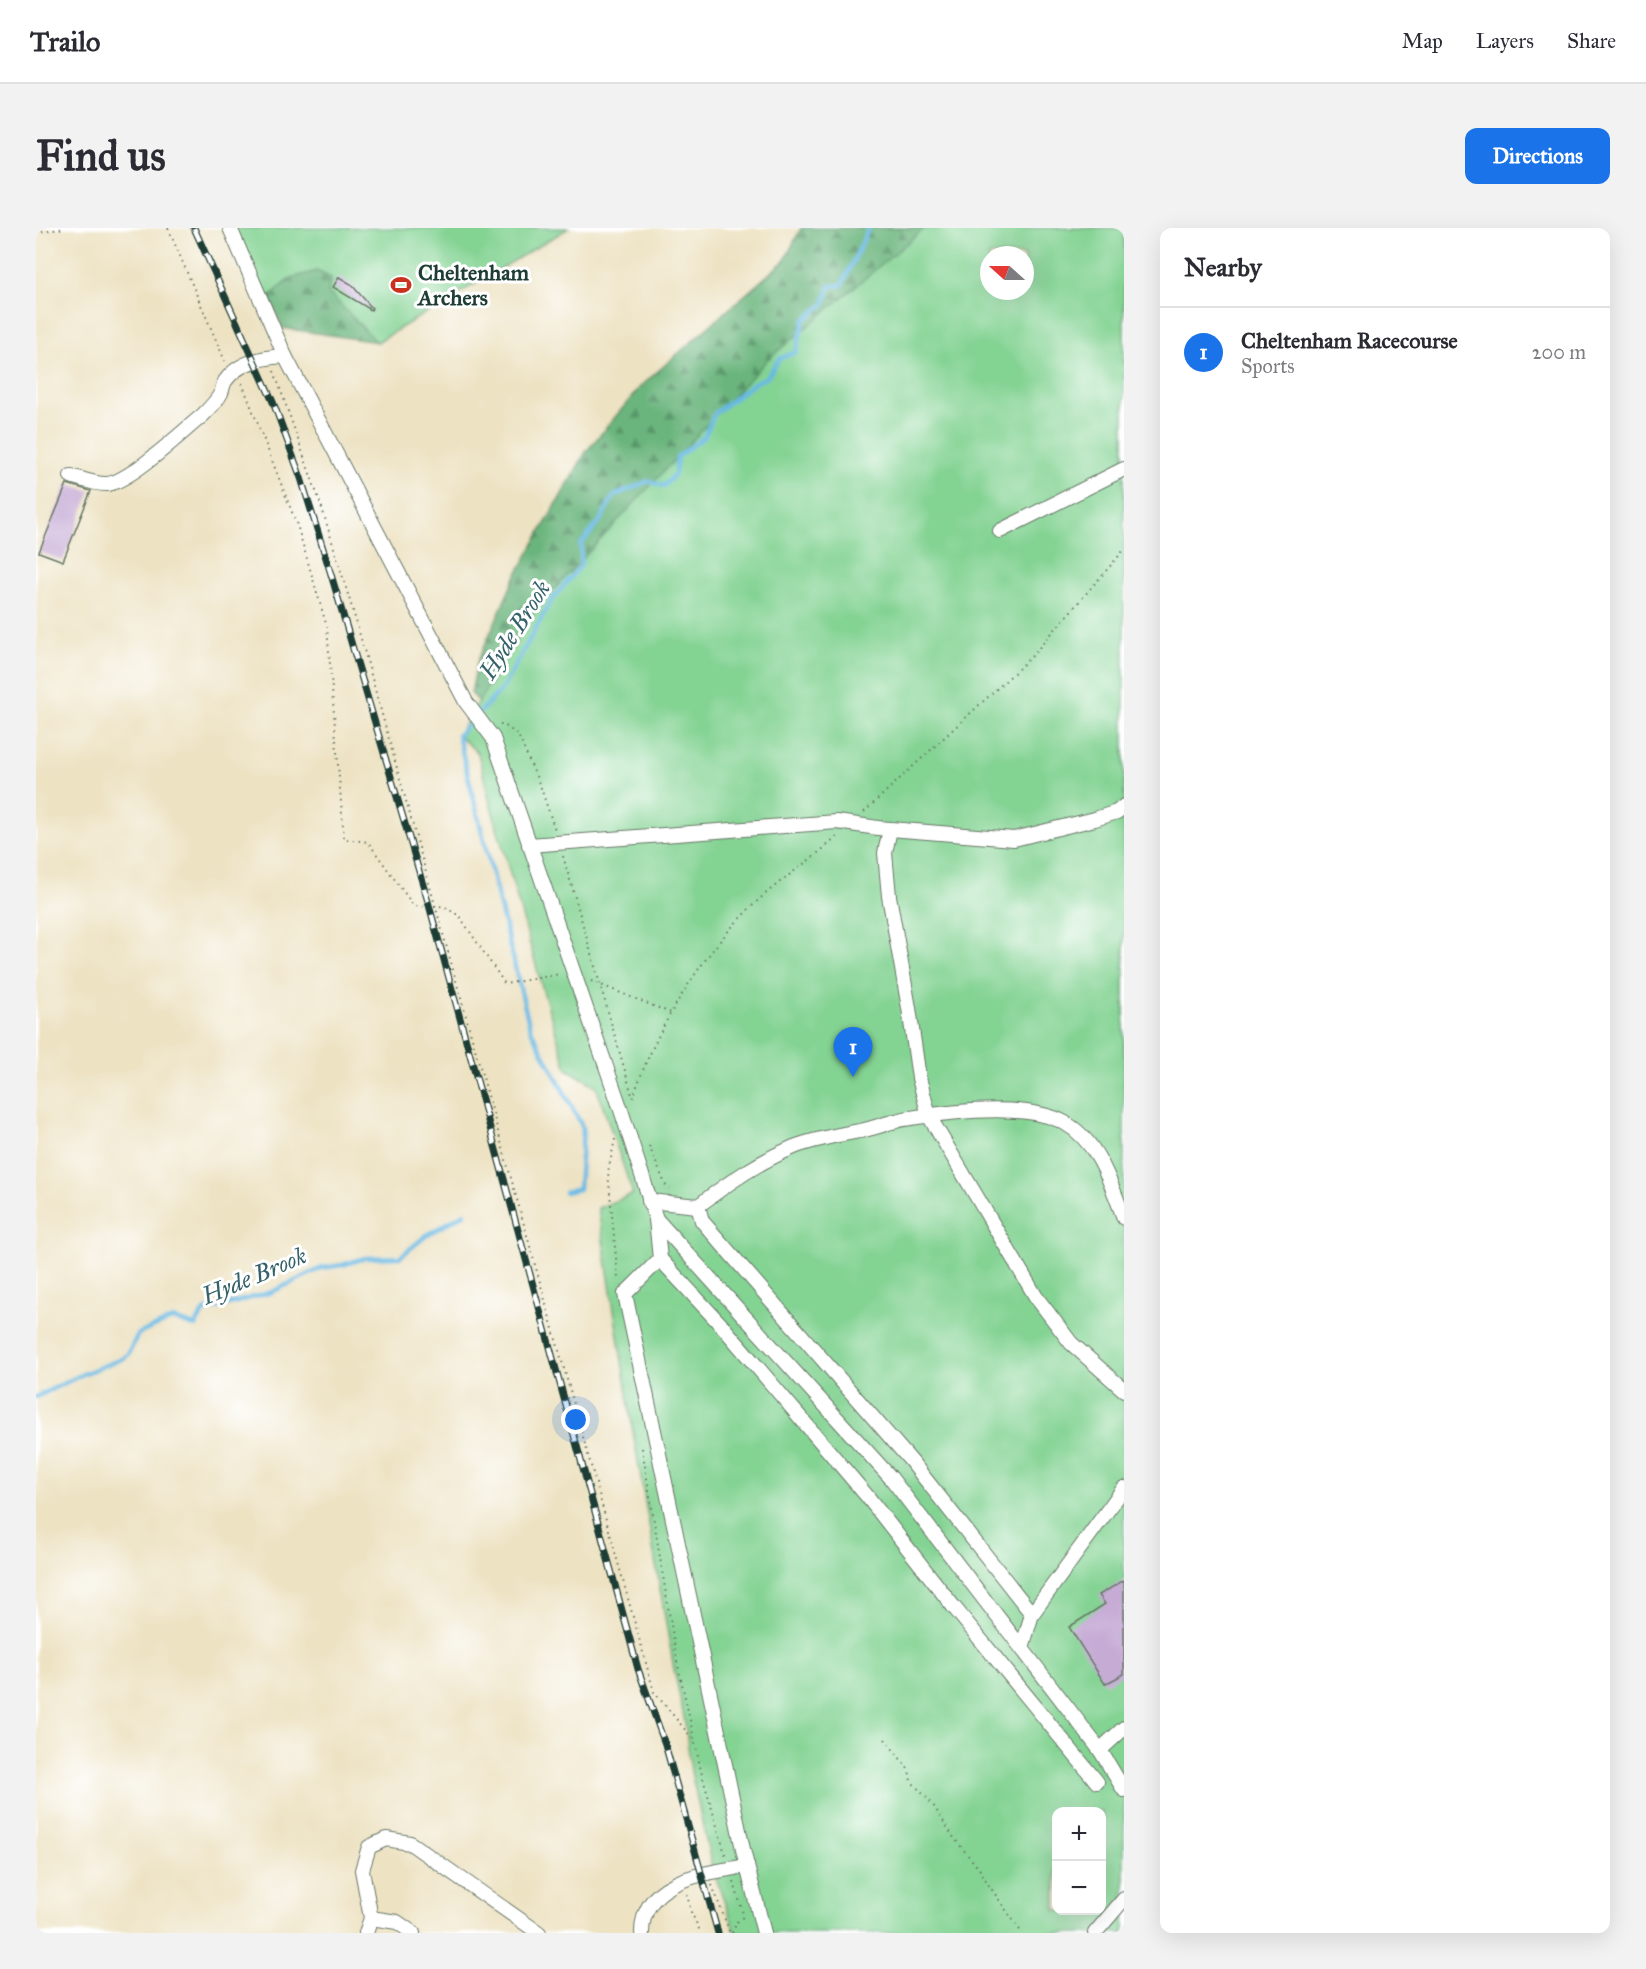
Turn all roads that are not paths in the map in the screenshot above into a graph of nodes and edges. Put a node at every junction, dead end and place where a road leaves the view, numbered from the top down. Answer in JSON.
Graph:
{"nodes":[{"id":1,"x":230,"y":228,"type":"edge"},
{"id":2,"x":278,"y":356,"type":"junction"},
{"id":3,"x":1124,"y":469,"type":"edge"},
{"id":4,"x":71,"y":476,"type":"dead end"},
{"id":5,"x":1000,"y":531,"type":"dead end"},
{"id":6,"x":1124,"y":806,"type":"edge"},
{"id":7,"x":890,"y":829,"type":"junction"},
{"id":8,"x":529,"y":845,"type":"junction"},
{"id":9,"x":929,"y":1116,"type":"junction"},
{"id":10,"x":649,"y":1201,"type":"junction"},
{"id":11,"x":698,"y":1206,"type":"junction"},
{"id":12,"x":1124,"y":1218,"type":"edge"},
{"id":13,"x":657,"y":1219,"type":"junction"},
{"id":14,"x":660,"y":1259,"type":"junction"},
{"id":15,"x":1124,"y":1390,"type":"edge"},
{"id":16,"x":1124,"y":1488,"type":"edge"},
{"id":17,"x":1032,"y":1614,"type":"junction"},
{"id":18,"x":1022,"y":1648,"type":"junction"},
{"id":19,"x":1124,"y":1728,"type":"edge"},
{"id":20,"x":1100,"y":1750,"type":"junction"},
{"id":21,"x":1097,"y":1782,"type":"dead end"},
{"id":22,"x":1124,"y":1790,"type":"edge"},
{"id":23,"x":747,"y":1866,"type":"junction"},
{"id":24,"x":1124,"y":1899,"type":"edge"},
{"id":25,"x":371,"y":1918,"type":"junction"},
{"id":26,"x":1099,"y":1932,"type":"edge"},
{"id":27,"x":366,"y":1933,"type":"edge"},
{"id":28,"x":413,"y":1933,"type":"edge"},
{"id":29,"x":539,"y":1933,"type":"edge"},
{"id":30,"x":642,"y":1933,"type":"edge"},
{"id":31,"x":764,"y":1933,"type":"edge"}],
"edges":[{"from":1,"to":2,"type":"lane"},
{"from":2,"to":4,"type":"lane"},
{"from":2,"to":8,"type":"lane"},
{"from":3,"to":5,"type":"lane"},
{"from":6,"to":7,"type":"lane"},
{"from":7,"to":8,"type":"lane"},
{"from":7,"to":9,"type":"lane"},
{"from":8,"to":10,"type":"lane"},
{"from":9,"to":11,"type":"lane"},
{"from":9,"to":12,"type":"lane"},
{"from":9,"to":15,"type":"lane"},
{"from":10,"to":11,"type":"lane"},
{"from":10,"to":13,"type":"lane"},
{"from":11,"to":17,"type":"lane"},
{"from":13,"to":14,"type":"lane"},
{"from":13,"to":18,"type":"lane"},
{"from":14,"to":21,"type":"lane"},
{"from":14,"to":23,"type":"lane"},
{"from":16,"to":17,"type":"lane"},
{"from":17,"to":18,"type":"lane"},
{"from":18,"to":20,"type":"lane"},
{"from":19,"to":20,"type":"lane"},
{"from":20,"to":22,"type":"lane"},
{"from":23,"to":30,"type":"lane"},
{"from":23,"to":31,"type":"lane"},
{"from":24,"to":26,"type":"lane"},
{"from":25,"to":27,"type":"lane"},
{"from":25,"to":28,"type":"lane"},
{"from":25,"to":29,"type":"lane"}]}
